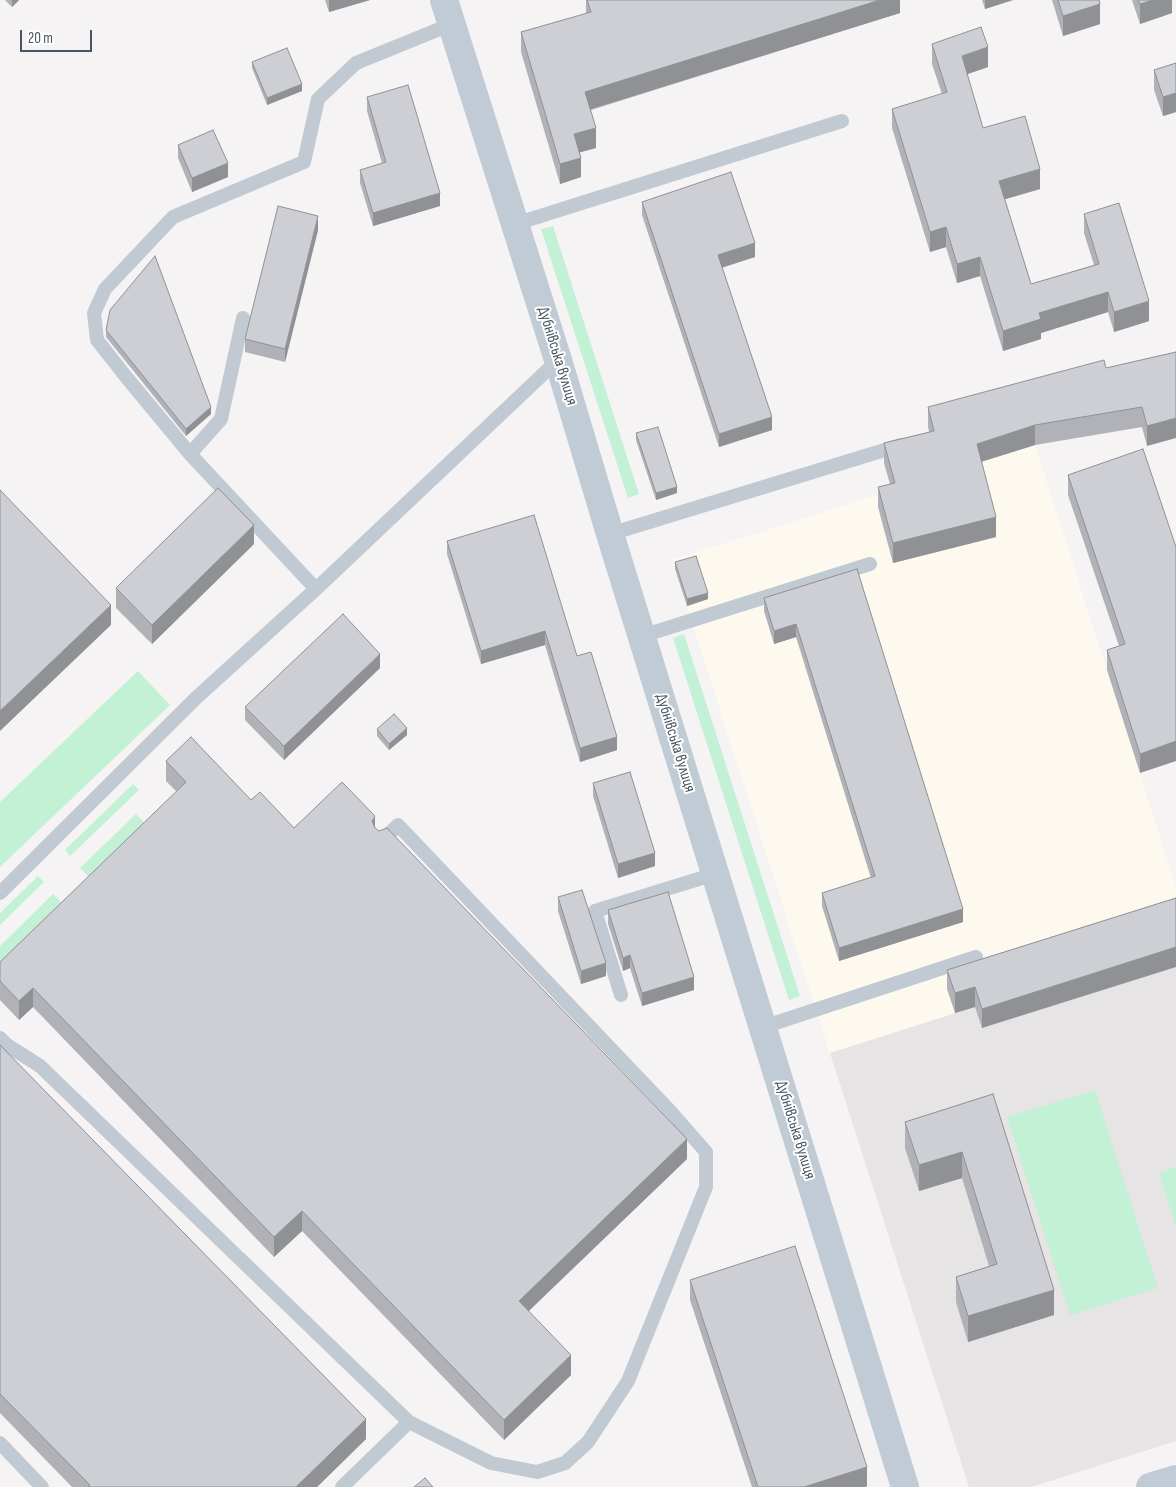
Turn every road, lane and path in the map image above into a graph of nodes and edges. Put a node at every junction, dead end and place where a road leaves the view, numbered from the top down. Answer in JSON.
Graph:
{"nodes":[{"id":1,"x":448,"y":12,"type":"edge"},
{"id":2,"x":842,"y":122,"type":"dead end"},
{"id":3,"x":515,"y":224,"type":"junction"},
{"id":4,"x":243,"y":318,"type":"dead end"},
{"id":5,"x":558,"y":360,"type":"junction"},
{"id":6,"x":917,"y":439,"type":"edge"},
{"id":7,"x":190,"y":454,"type":"junction"},
{"id":8,"x":610,"y":534,"type":"junction"},
{"id":9,"x":870,"y":564,"type":"dead end"},
{"id":10,"x":316,"y":589,"type":"junction"},
{"id":11,"x":642,"y":636,"type":"junction"},
{"id":12,"x":381,"y":842,"type":"edge"},
{"id":13,"x":715,"y":874,"type":"junction"},
{"id":14,"x":0,"y":893,"type":"edge"},
{"id":15,"x":976,"y":957,"type":"dead end"},
{"id":16,"x":622,"y":995,"type":"dead end"},
{"id":17,"x":763,"y":1027,"type":"junction"},
{"id":18,"x":0,"y":1038,"type":"edge"},
{"id":19,"x":409,"y":1422,"type":"junction"},
{"id":20,"x":0,"y":1443,"type":"edge"},
{"id":21,"x":42,"y":1487,"type":"edge"},
{"id":22,"x":342,"y":1487,"type":"edge"},
{"id":23,"x":905,"y":1487,"type":"edge"}],
"edges":[{"from":1,"to":3,"type":"main road","name":"Дубнівська вулиця"},
{"from":1,"to":7,"type":"lane"},
{"from":2,"to":3,"type":"lane"},
{"from":3,"to":5,"type":"main road","name":"Дубнівська вулиця"},
{"from":4,"to":7,"type":"lane"},
{"from":5,"to":8,"type":"main road","name":"Дубнівська вулиця"},
{"from":5,"to":10,"type":"lane"},
{"from":6,"to":8,"type":"lane"},
{"from":7,"to":10,"type":"lane"},
{"from":8,"to":11,"type":"main road","name":"Дубнівська вулиця"},
{"from":9,"to":11,"type":"lane"},
{"from":10,"to":14,"type":"lane"},
{"from":11,"to":13,"type":"main road","name":"Дубнівська вулиця"},
{"from":12,"to":19,"type":"lane"},
{"from":13,"to":16,"type":"lane"},
{"from":13,"to":17,"type":"main road","name":"Дубнівська вулиця"},
{"from":15,"to":17,"type":"lane"},
{"from":17,"to":23,"type":"main road","name":"Дубнівська вулиця"},
{"from":18,"to":19,"type":"lane"},
{"from":19,"to":22,"type":"lane"},
{"from":20,"to":21,"type":"lane"}]}
